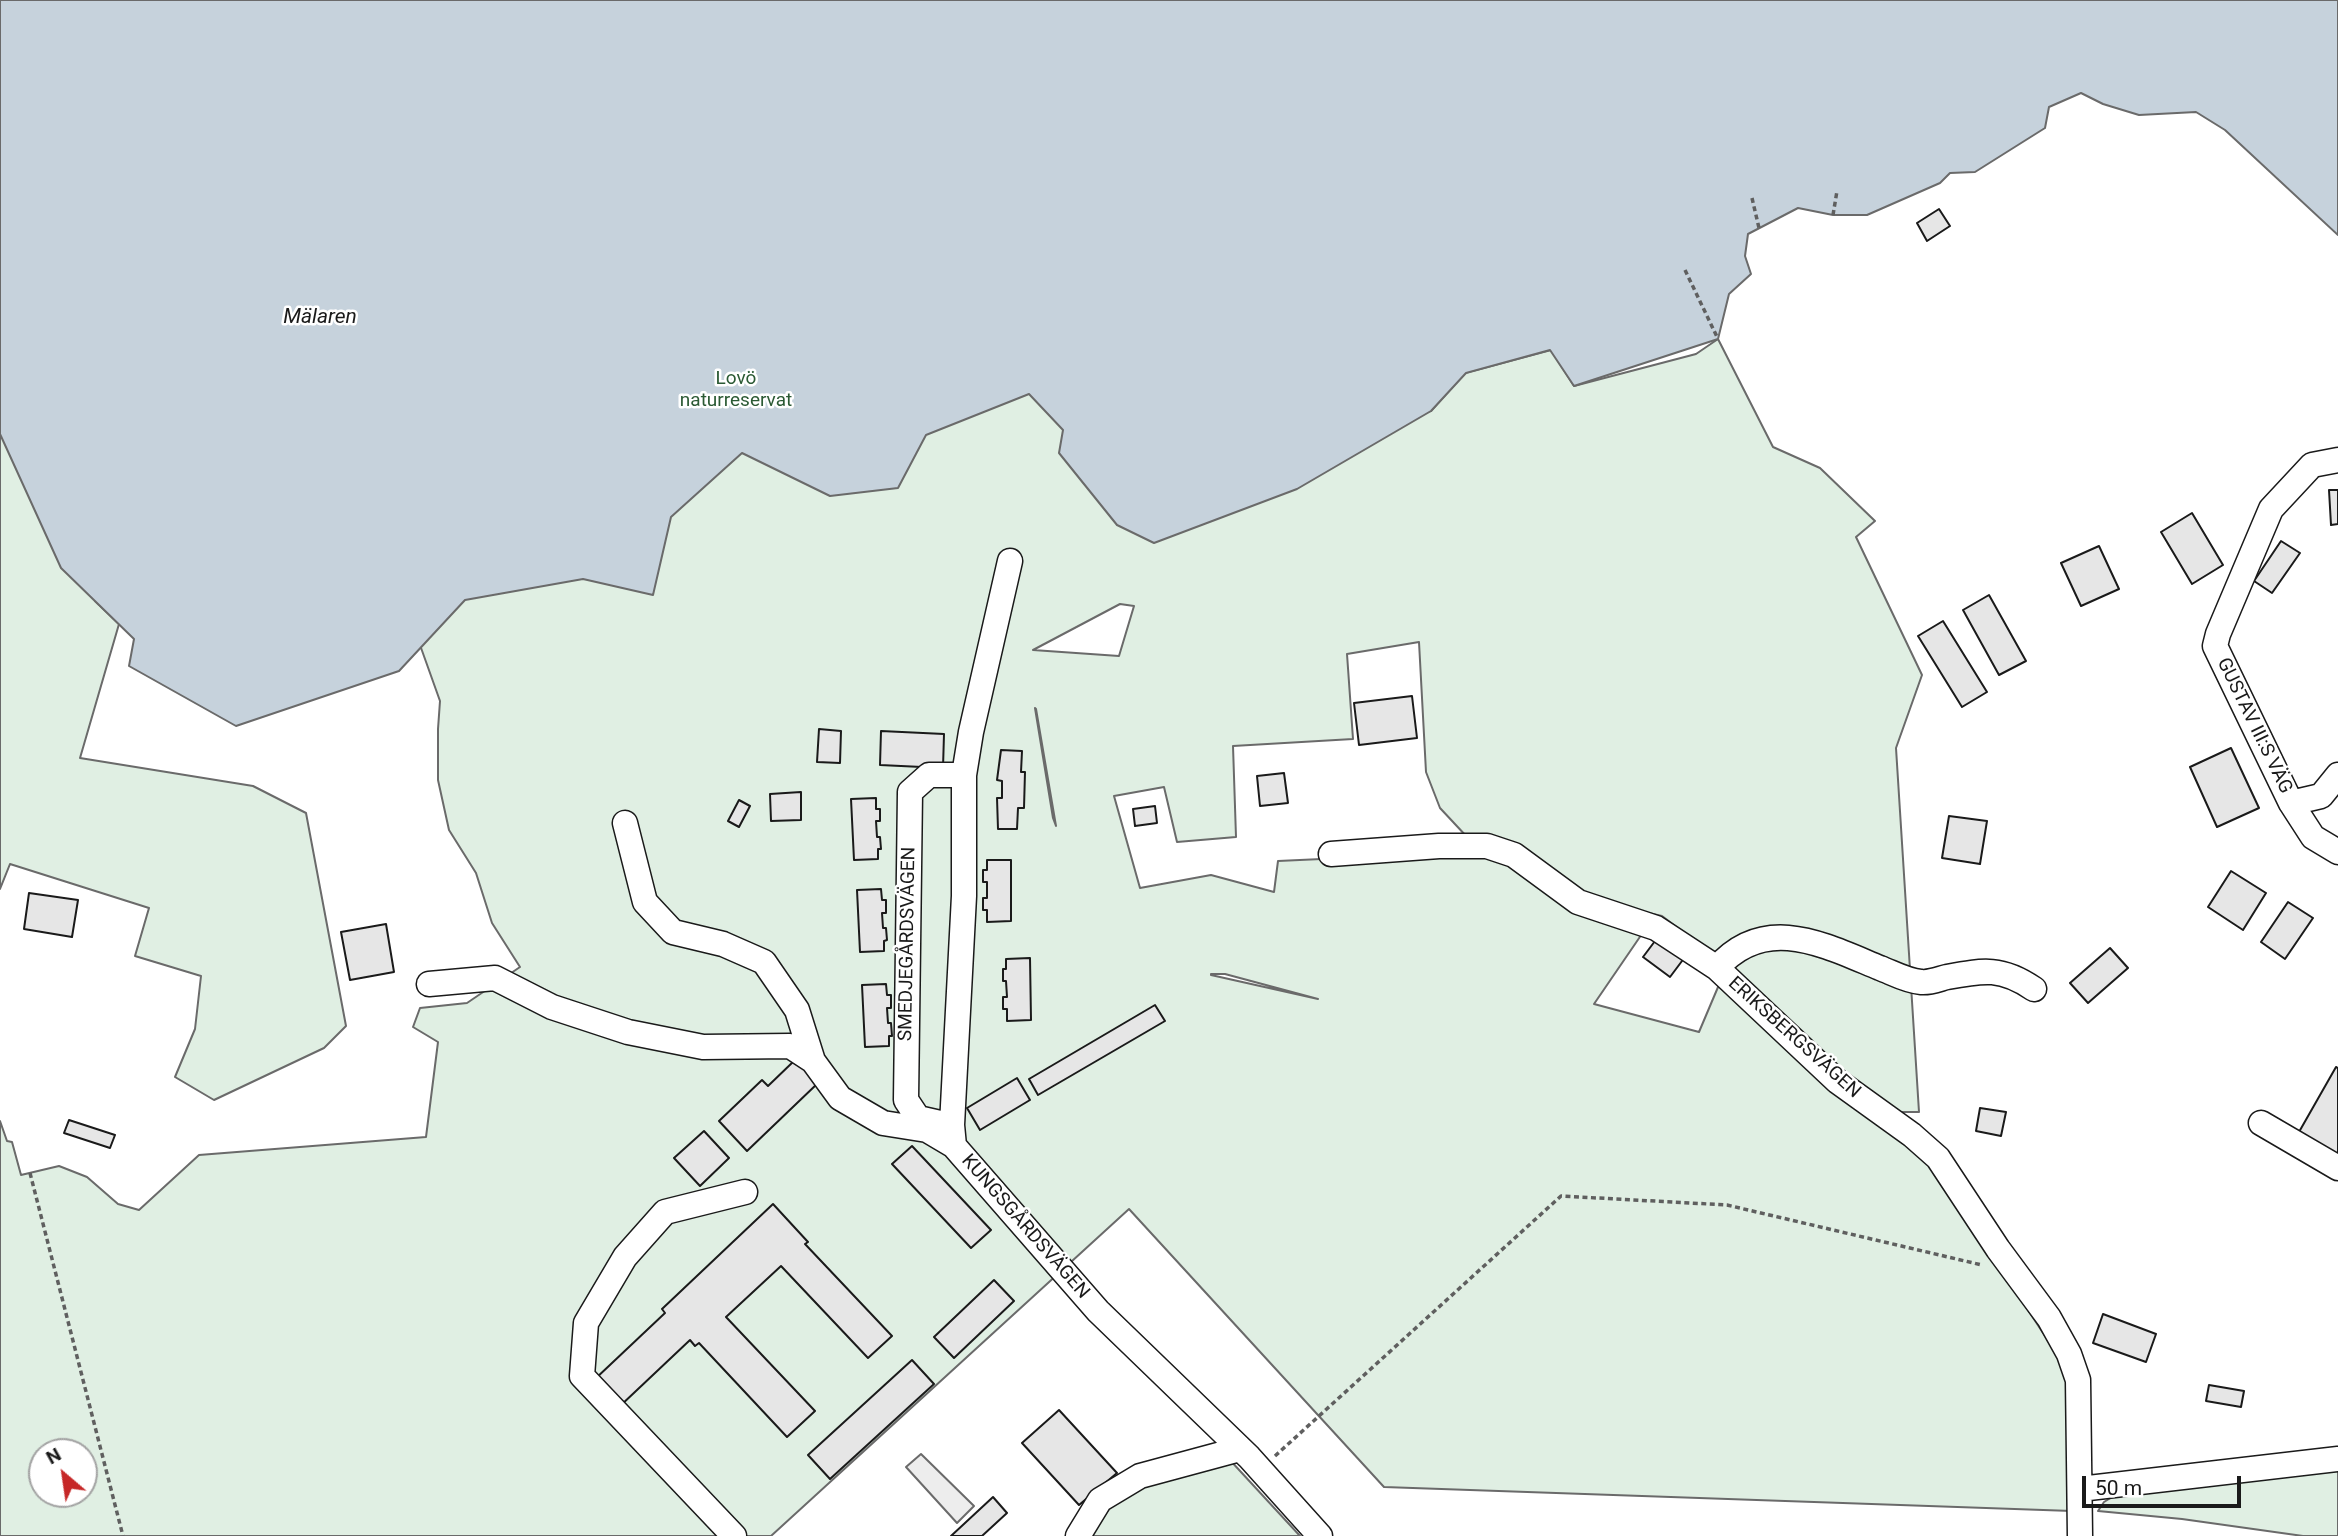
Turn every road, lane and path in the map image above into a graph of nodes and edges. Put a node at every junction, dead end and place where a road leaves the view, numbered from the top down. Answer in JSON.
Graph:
{"nodes":[{"id":1,"x":1837,"y":191,"type":"dead end"},
{"id":2,"x":1752,"y":198,"type":"dead end"},
{"id":3,"x":1833,"y":215,"type":"dead end"},
{"id":4,"x":1759,"y":228,"type":"dead end"},
{"id":5,"x":1685,"y":270,"type":"dead end"},
{"id":6,"x":1718,"y":339,"type":"dead end"},
{"id":7,"x":2338,"y":460,"type":"edge"},
{"id":8,"x":1010,"y":561,"type":"dead end"},
{"id":9,"x":964,"y":775,"type":"junction"},
{"id":10,"x":2338,"y":775,"type":"edge"},
{"id":11,"x":2291,"y":803,"type":"junction"},
{"id":12,"x":625,"y":823,"type":"dead end"},
{"id":13,"x":2338,"y":852,"type":"edge"},
{"id":14,"x":1331,"y":854,"type":"dead end"},
{"id":15,"x":1717,"y":968,"type":"junction"},
{"id":16,"x":429,"y":985,"type":"dead end"},
{"id":17,"x":2034,"y":989,"type":"dead end"},
{"id":18,"x":813,"y":1061,"type":"junction"},
{"id":19,"x":2260,"y":1123,"type":"dead end"},
{"id":20,"x":953,"y":1135,"type":"junction"},
{"id":21,"x":2338,"y":1168,"type":"edge"},
{"id":22,"x":30,"y":1173,"type":"dead end"},
{"id":23,"x":745,"y":1192,"type":"dead end"},
{"id":24,"x":2015,"y":1272,"type":"junction"},
{"id":25,"x":1240,"y":1449,"type":"junction"},
{"id":26,"x":2338,"y":1459,"type":"edge"},
{"id":27,"x":1260,"y":1469,"type":"junction"},
{"id":28,"x":2080,"y":1489,"type":"junction"},
{"id":29,"x":123,"y":1536,"type":"edge"},
{"id":30,"x":734,"y":1536,"type":"edge"},
{"id":31,"x":1078,"y":1536,"type":"edge"},
{"id":32,"x":1320,"y":1536,"type":"edge"},
{"id":33,"x":2080,"y":1536,"type":"edge"}],
"edges":[{"from":1,"to":3,"type":"path"},
{"from":2,"to":4,"type":"path"},
{"from":5,"to":6,"type":"path"},
{"from":7,"to":11,"type":"street","name":"GUSTAV III:S VÄG"},
{"from":8,"to":9,"type":"street"},
{"from":9,"to":20,"type":"street"},
{"from":9,"to":20,"type":"street","name":"SMEDJEGÅRDSVÄGEN"},
{"from":10,"to":11,"type":"street"},
{"from":11,"to":13,"type":"street","name":"GUSTAV III:S VÄG"},
{"from":12,"to":18,"type":"street"},
{"from":14,"to":15,"type":"street","name":"ERIKSBERGSVÄGEN"},
{"from":15,"to":17,"type":"street"},
{"from":15,"to":24,"type":"street","name":"ERIKSBERGSVÄGEN"},
{"from":16,"to":18,"type":"street","name":"KUNGSGÅRDSVÄGEN"},
{"from":18,"to":20,"type":"street","name":"KUNGSGÅRDSVÄGEN"},
{"from":19,"to":21,"type":"street"},
{"from":20,"to":25,"type":"street","name":"KUNGSGÅRDSVÄGEN"},
{"from":22,"to":29,"type":"path"},
{"from":23,"to":30,"type":"street"},
{"from":24,"to":27,"type":"path"},
{"from":24,"to":28,"type":"street","name":"ERIKSBERGSVÄGEN"},
{"from":25,"to":27,"type":"street","name":"KUNGSGÅRDSVÄGEN"},
{"from":25,"to":31,"type":"street"},
{"from":26,"to":28,"type":"street"},
{"from":27,"to":32,"type":"street","name":"KUNGSGÅRDSVÄGEN"},
{"from":28,"to":33,"type":"street","name":"ERIKSBERGSVÄGEN"}]}
